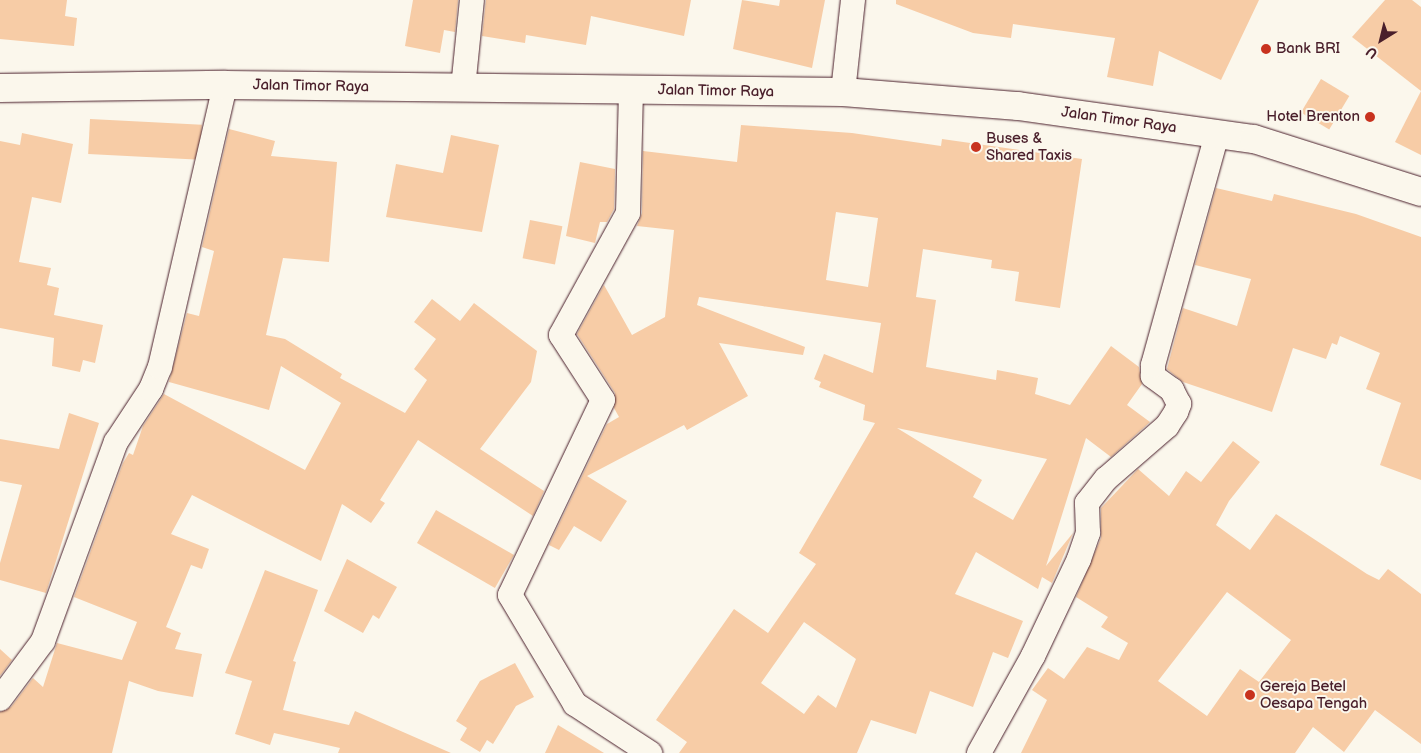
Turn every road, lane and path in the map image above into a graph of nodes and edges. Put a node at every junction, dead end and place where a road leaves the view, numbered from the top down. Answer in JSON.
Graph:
{"nodes":[{"id":1,"x":472,"y":0,"type":"edge"},
{"id":2,"x":853,"y":0,"type":"edge"},
{"id":3,"x":225,"y":86,"type":"junction"},
{"id":4,"x":0,"y":88,"type":"edge"},
{"id":5,"x":463,"y":88,"type":"junction"},
{"id":6,"x":631,"y":90,"type":"junction"},
{"id":7,"x":843,"y":92,"type":"junction"},
{"id":8,"x":1217,"y":134,"type":"junction"},
{"id":9,"x":1421,"y":192,"type":"edge"},
{"id":10,"x":0,"y":699,"type":"edge"},
{"id":11,"x":650,"y":753,"type":"edge"},
{"id":12,"x":979,"y":753,"type":"edge"}],
"edges":[{"from":1,"to":5,"type":"street"},
{"from":2,"to":7,"type":"street"},
{"from":3,"to":4,"type":"highway","name":"Jalan Timor Raya"},
{"from":3,"to":5,"type":"highway","name":"Jalan Timor Raya"},
{"from":3,"to":10,"type":"street"},
{"from":5,"to":6,"type":"highway","name":"Jalan Timor Raya"},
{"from":6,"to":7,"type":"highway","name":"Jalan Timor Raya"},
{"from":6,"to":11,"type":"street"},
{"from":7,"to":8,"type":"highway","name":"Jalan Timor Raya"},
{"from":8,"to":9,"type":"highway","name":"Jalan Timor Raya"},
{"from":8,"to":12,"type":"street"}]}
